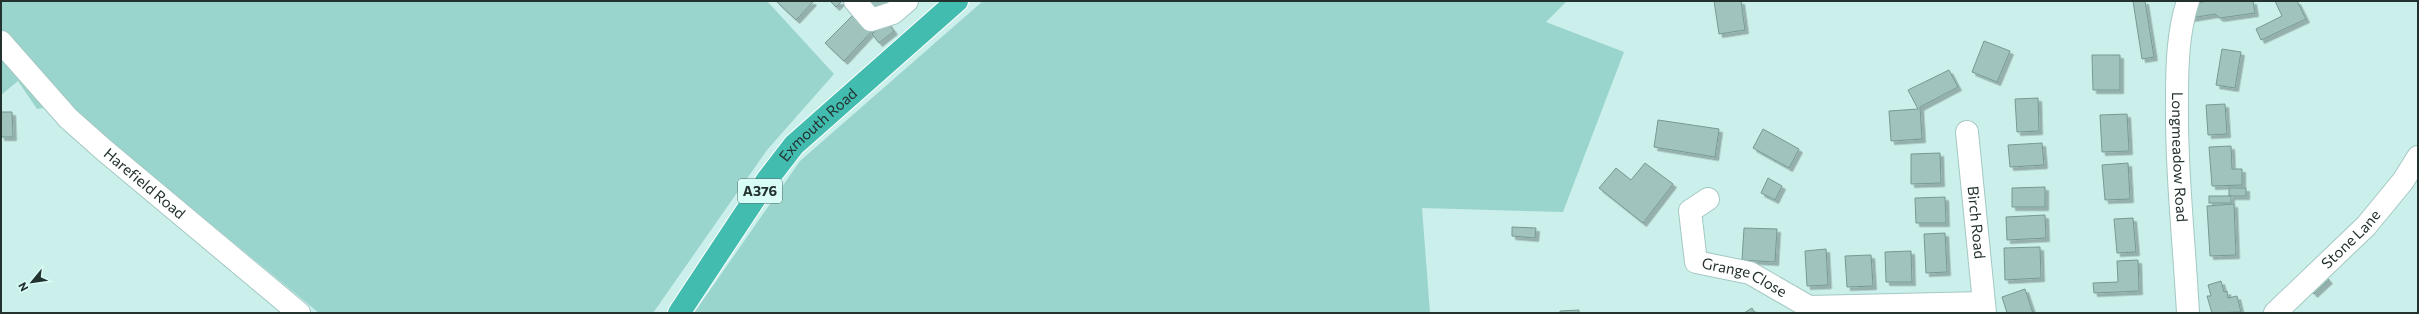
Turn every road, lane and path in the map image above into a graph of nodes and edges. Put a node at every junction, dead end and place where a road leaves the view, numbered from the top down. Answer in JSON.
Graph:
{"nodes":[{"id":1,"x":855,"y":1,"type":"edge"},
{"id":2,"x":907,"y":1,"type":"edge"},
{"id":3,"x":957,"y":1,"type":"edge"},
{"id":4,"x":2188,"y":1,"type":"edge"},
{"id":5,"x":1,"y":42,"type":"edge"},
{"id":6,"x":1967,"y":132,"type":"dead end"},
{"id":7,"x":2418,"y":157,"type":"edge"},
{"id":8,"x":1708,"y":199,"type":"dead end"},
{"id":9,"x":1984,"y":308,"type":"edge"},
{"id":10,"x":300,"y":313,"type":"edge"},
{"id":11,"x":679,"y":313,"type":"edge"},
{"id":12,"x":2188,"y":313,"type":"edge"},
{"id":13,"x":2275,"y":313,"type":"edge"}],
"edges":[{"from":1,"to":2,"type":"street"},
{"from":3,"to":11,"type":"highway","name":"Exmouth Road","number":"A376"},
{"from":4,"to":12,"type":"street","name":"Longmeadow Road"},
{"from":5,"to":10,"type":"street","name":"Harefield Road"},
{"from":6,"to":9,"type":"street","name":"Birch Road"},
{"from":7,"to":13,"type":"street","name":"Stone Lane"},
{"from":8,"to":9,"type":"street","name":"Grange Close"}]}
